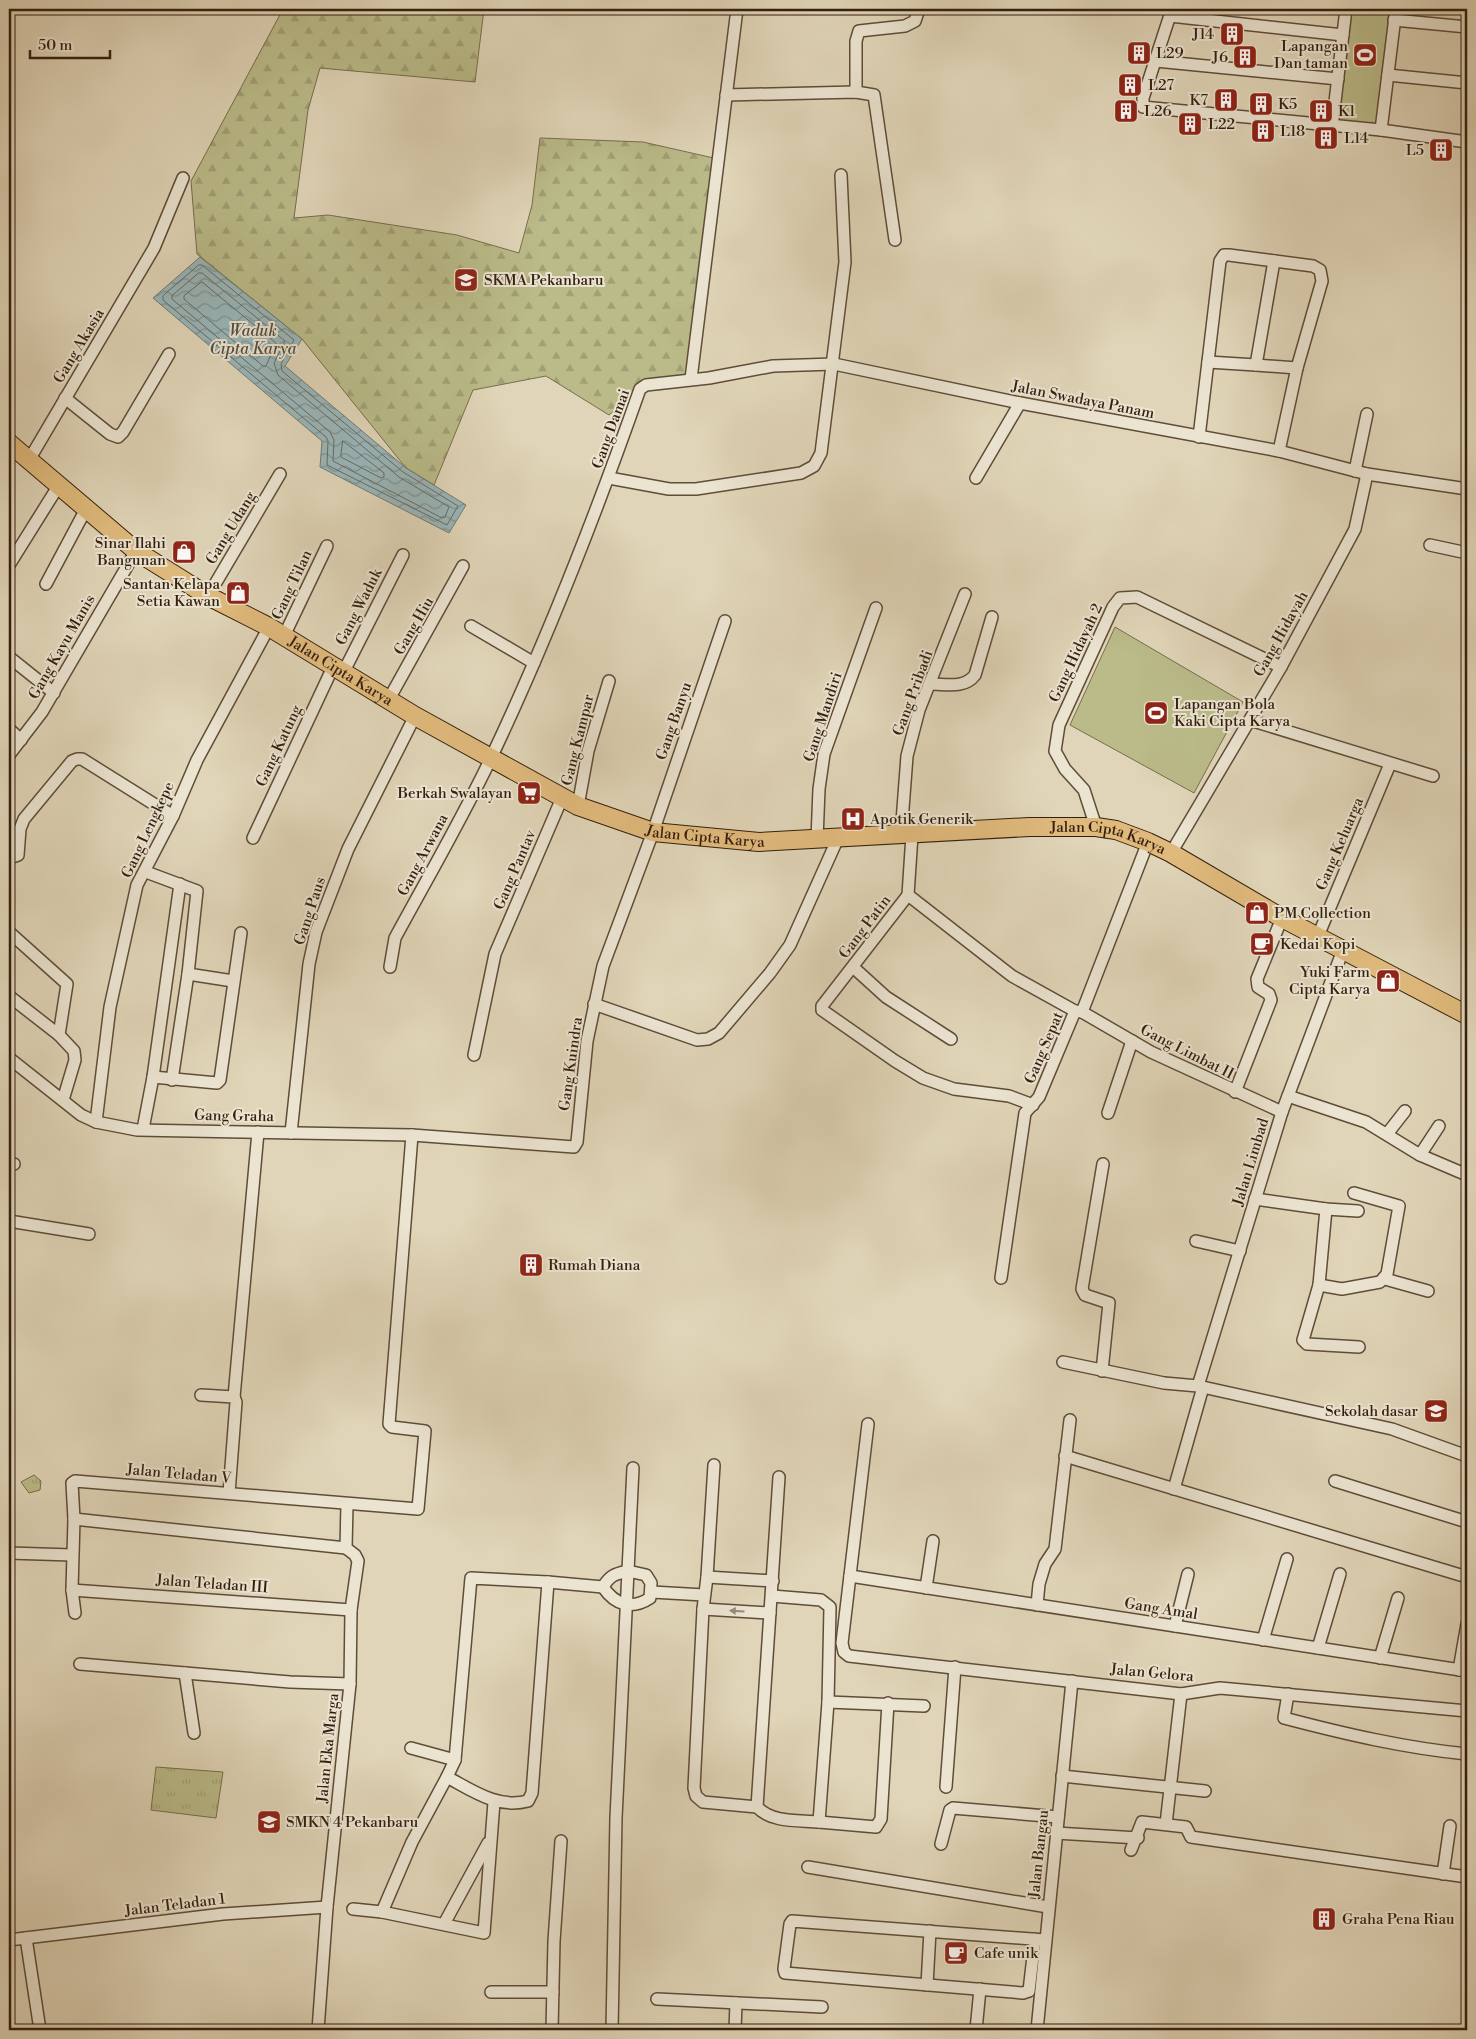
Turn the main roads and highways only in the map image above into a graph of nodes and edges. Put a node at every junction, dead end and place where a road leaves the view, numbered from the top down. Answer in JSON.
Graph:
{"nodes":[{"id":1,"x":9,"y":442,"type":"edge"},
{"id":2,"x":1467,"y":1015,"type":"edge"}],
"edges":[{"from":1,"to":2,"type":"main road","name":"Jalan Cipta Karya"}]}
